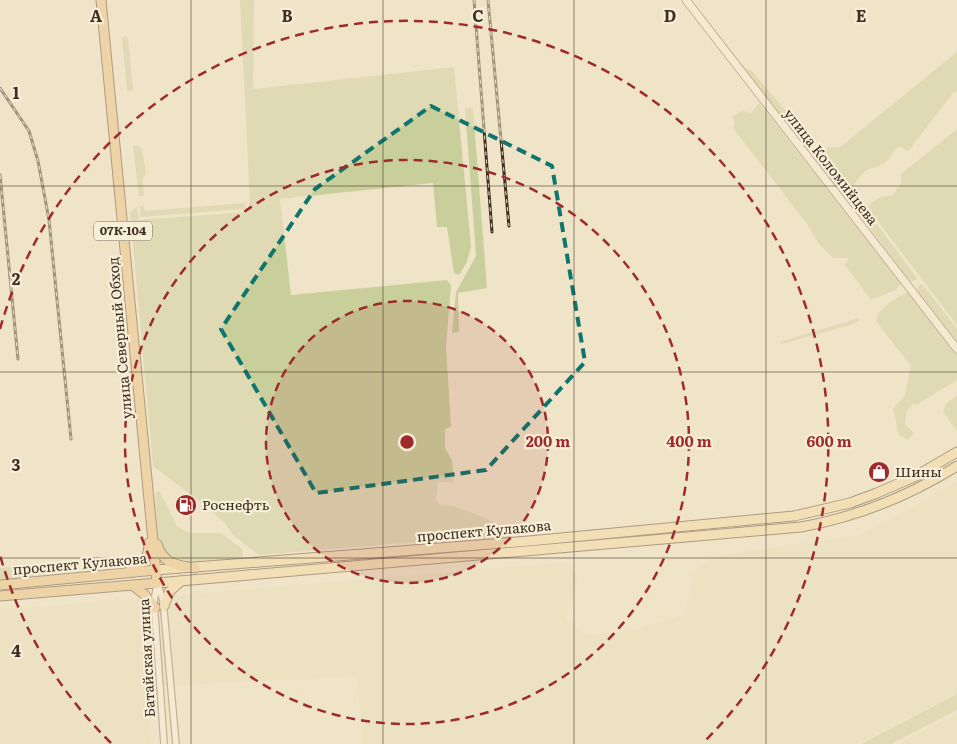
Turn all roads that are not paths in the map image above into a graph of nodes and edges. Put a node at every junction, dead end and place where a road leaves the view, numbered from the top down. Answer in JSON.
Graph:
{"nodes":[{"id":1,"x":102,"y":0,"type":"edge"},
{"id":2,"x":686,"y":0,"type":"edge"},
{"id":3,"x":957,"y":349,"type":"edge"},
{"id":4,"x":957,"y":452,"type":"edge"},
{"id":5,"x":957,"y":466,"type":"edge"},
{"id":6,"x":152,"y":533,"type":"junction"},
{"id":7,"x":195,"y":568,"type":"junction"},
{"id":8,"x":156,"y":570,"type":"junction"},
{"id":9,"x":108,"y":575,"type":"junction"},
{"id":10,"x":181,"y":581,"type":"junction"},
{"id":11,"x":157,"y":583,"type":"junction"},
{"id":12,"x":0,"y":585,"type":"edge"},
{"id":13,"x":132,"y":585,"type":"junction"},
{"id":14,"x":0,"y":596,"type":"edge"},
{"id":15,"x":159,"y":607,"type":"junction"},
{"id":16,"x":172,"y":694,"type":"junction"},
{"id":17,"x":161,"y":695,"type":"junction"},
{"id":18,"x":164,"y":744,"type":"edge"},
{"id":19,"x":176,"y":744,"type":"edge"}],
"edges":[{"from":1,"to":6,"type":"highway","name":"улица Северный Обход","number":"07К-104"},
{"from":2,"to":3,"type":"street","name":"улица Коломийцева"},
{"from":4,"to":7,"type":"main road","name":"проспект Кулакова"},
{"from":5,"to":10,"type":"main road","name":"проспект Кулакова"},
{"from":6,"to":7,"type":"highway"},
{"from":6,"to":8,"type":"highway","name":"улица Северный Обход","number":"07К-104"},
{"from":6,"to":9,"type":"highway"},
{"from":7,"to":8,"type":"main road","name":"проспект Кулакова"},
{"from":8,"to":9,"type":"highway","name":"проспект Кулакова"},
{"from":8,"to":11,"type":"highway","name":"улица Северный Обход"},
{"from":9,"to":12,"type":"highway","name":"проспект Кулакова"},
{"from":10,"to":11,"type":"main road","name":"проспект Кулакова"},
{"from":10,"to":15,"type":"main road"},
{"from":11,"to":13,"type":"highway","name":"проспект Кулакова"},
{"from":11,"to":15,"type":"street","name":"Батайская улица"},
{"from":11,"to":15,"type":"street","name":"Батайская улица"},
{"from":13,"to":14,"type":"highway","name":"проспект Кулакова"},
{"from":13,"to":15,"type":"highway"},
{"from":15,"to":16,"type":"street","name":"Батайская улица"},
{"from":15,"to":17,"type":"street","name":"Батайская улица"},
{"from":16,"to":17,"type":"street"},
{"from":16,"to":19,"type":"street","name":"Батайская улица"},
{"from":17,"to":18,"type":"street","name":"Батайская улица"}]}
